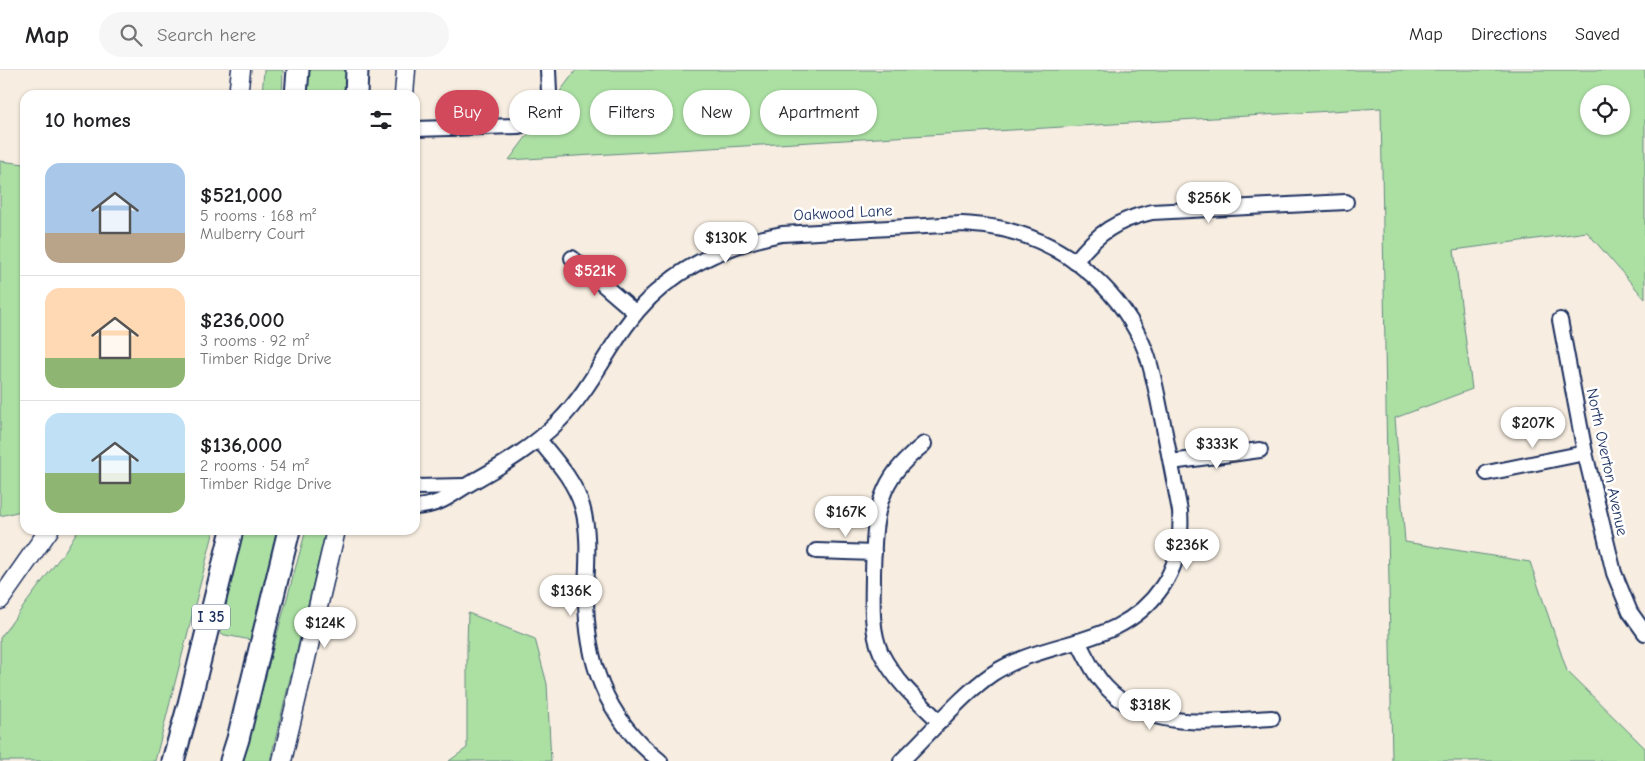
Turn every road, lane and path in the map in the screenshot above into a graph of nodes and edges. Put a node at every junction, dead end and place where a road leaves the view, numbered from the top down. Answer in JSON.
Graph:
{"nodes":[{"id":1,"x":241,"y":70,"type":"edge"},
{"id":2,"x":298,"y":70,"type":"edge"},
{"id":3,"x":357,"y":70,"type":"edge"},
{"id":4,"x":406,"y":70,"type":"edge"},
{"id":5,"x":548,"y":70,"type":"edge"},
{"id":6,"x":239,"y":90,"type":"edge"},
{"id":7,"x":296,"y":90,"type":"edge"},
{"id":8,"x":356,"y":90,"type":"edge"},
{"id":9,"x":404,"y":90,"type":"edge"},
{"id":10,"x":420,"y":129,"type":"edge"},
{"id":11,"x":1346,"y":202,"type":"dead end"},
{"id":12,"x":572,"y":258,"type":"dead end"},
{"id":13,"x":1076,"y":262,"type":"junction"},
{"id":14,"x":636,"y":313,"type":"junction"},
{"id":15,"x":1560,"y":320,"type":"dead end"},
{"id":16,"x":539,"y":440,"type":"junction"},
{"id":17,"x":924,"y":444,"type":"dead end"},
{"id":18,"x":1260,"y":450,"type":"dead end"},
{"id":19,"x":1585,"y":454,"type":"junction"},
{"id":20,"x":1171,"y":462,"type":"junction"},
{"id":21,"x":1487,"y":473,"type":"dead end"},
{"id":22,"x":466,"y":486,"type":"junction"},
{"id":23,"x":420,"y":487,"type":"edge"},
{"id":24,"x":420,"y":507,"type":"edge"},
{"id":25,"x":46,"y":535,"type":"edge"},
{"id":26,"x":231,"y":535,"type":"edge"},
{"id":27,"x":288,"y":535,"type":"edge"},
{"id":28,"x":335,"y":535,"type":"edge"},
{"id":29,"x":816,"y":551,"type":"dead end"},
{"id":30,"x":874,"y":553,"type":"junction"},
{"id":31,"x":0,"y":600,"type":"edge"},
{"id":32,"x":1645,"y":633,"type":"edge"},
{"id":33,"x":1078,"y":642,"type":"junction"},
{"id":34,"x":1272,"y":718,"type":"dead end"},
{"id":35,"x":940,"y":722,"type":"junction"},
{"id":36,"x":173,"y":761,"type":"edge"},
{"id":37,"x":231,"y":761,"type":"edge"},
{"id":38,"x":282,"y":761,"type":"edge"},
{"id":39,"x":660,"y":761,"type":"edge"},
{"id":40,"x":901,"y":761,"type":"edge"}],
"edges":[{"from":1,"to":6,"type":"main road"},
{"from":2,"to":7,"type":"highway"},
{"from":3,"to":8,"type":"highway"},
{"from":4,"to":9,"type":"main road"},
{"from":5,"to":10,"type":"street"},
{"from":11,"to":13,"type":"street"},
{"from":12,"to":14,"type":"street"},
{"from":13,"to":14,"type":"street","name":"Oakwood Lane"},
{"from":13,"to":20,"type":"street","name":"Oakwood Lane"},
{"from":14,"to":16,"type":"street","name":"Oakwood Lane"},
{"from":15,"to":19,"type":"street","name":"North Overton Avenue"},
{"from":16,"to":22,"type":"street","name":"Oakwood Lane"},
{"from":16,"to":39,"type":"street"},
{"from":17,"to":30,"type":"street"},
{"from":18,"to":20,"type":"street"},
{"from":19,"to":21,"type":"street"},
{"from":19,"to":32,"type":"street","name":"North Overton Avenue"},
{"from":20,"to":33,"type":"street","name":"Oakwood Lane"},
{"from":22,"to":23,"type":"street","name":"Oakwood Lane"},
{"from":22,"to":24,"type":"street","name":"Oakwood Lane"},
{"from":25,"to":31,"type":"main road"},
{"from":26,"to":36,"type":"highway","number":"I 35"},
{"from":27,"to":37,"type":"highway"},
{"from":28,"to":38,"type":"main road"},
{"from":29,"to":30,"type":"street"},
{"from":30,"to":35,"type":"street"},
{"from":33,"to":34,"type":"street"},
{"from":33,"to":35,"type":"street","name":"Oakwood Lane"},
{"from":35,"to":40,"type":"street","name":"Oakwood Lane"}]}
